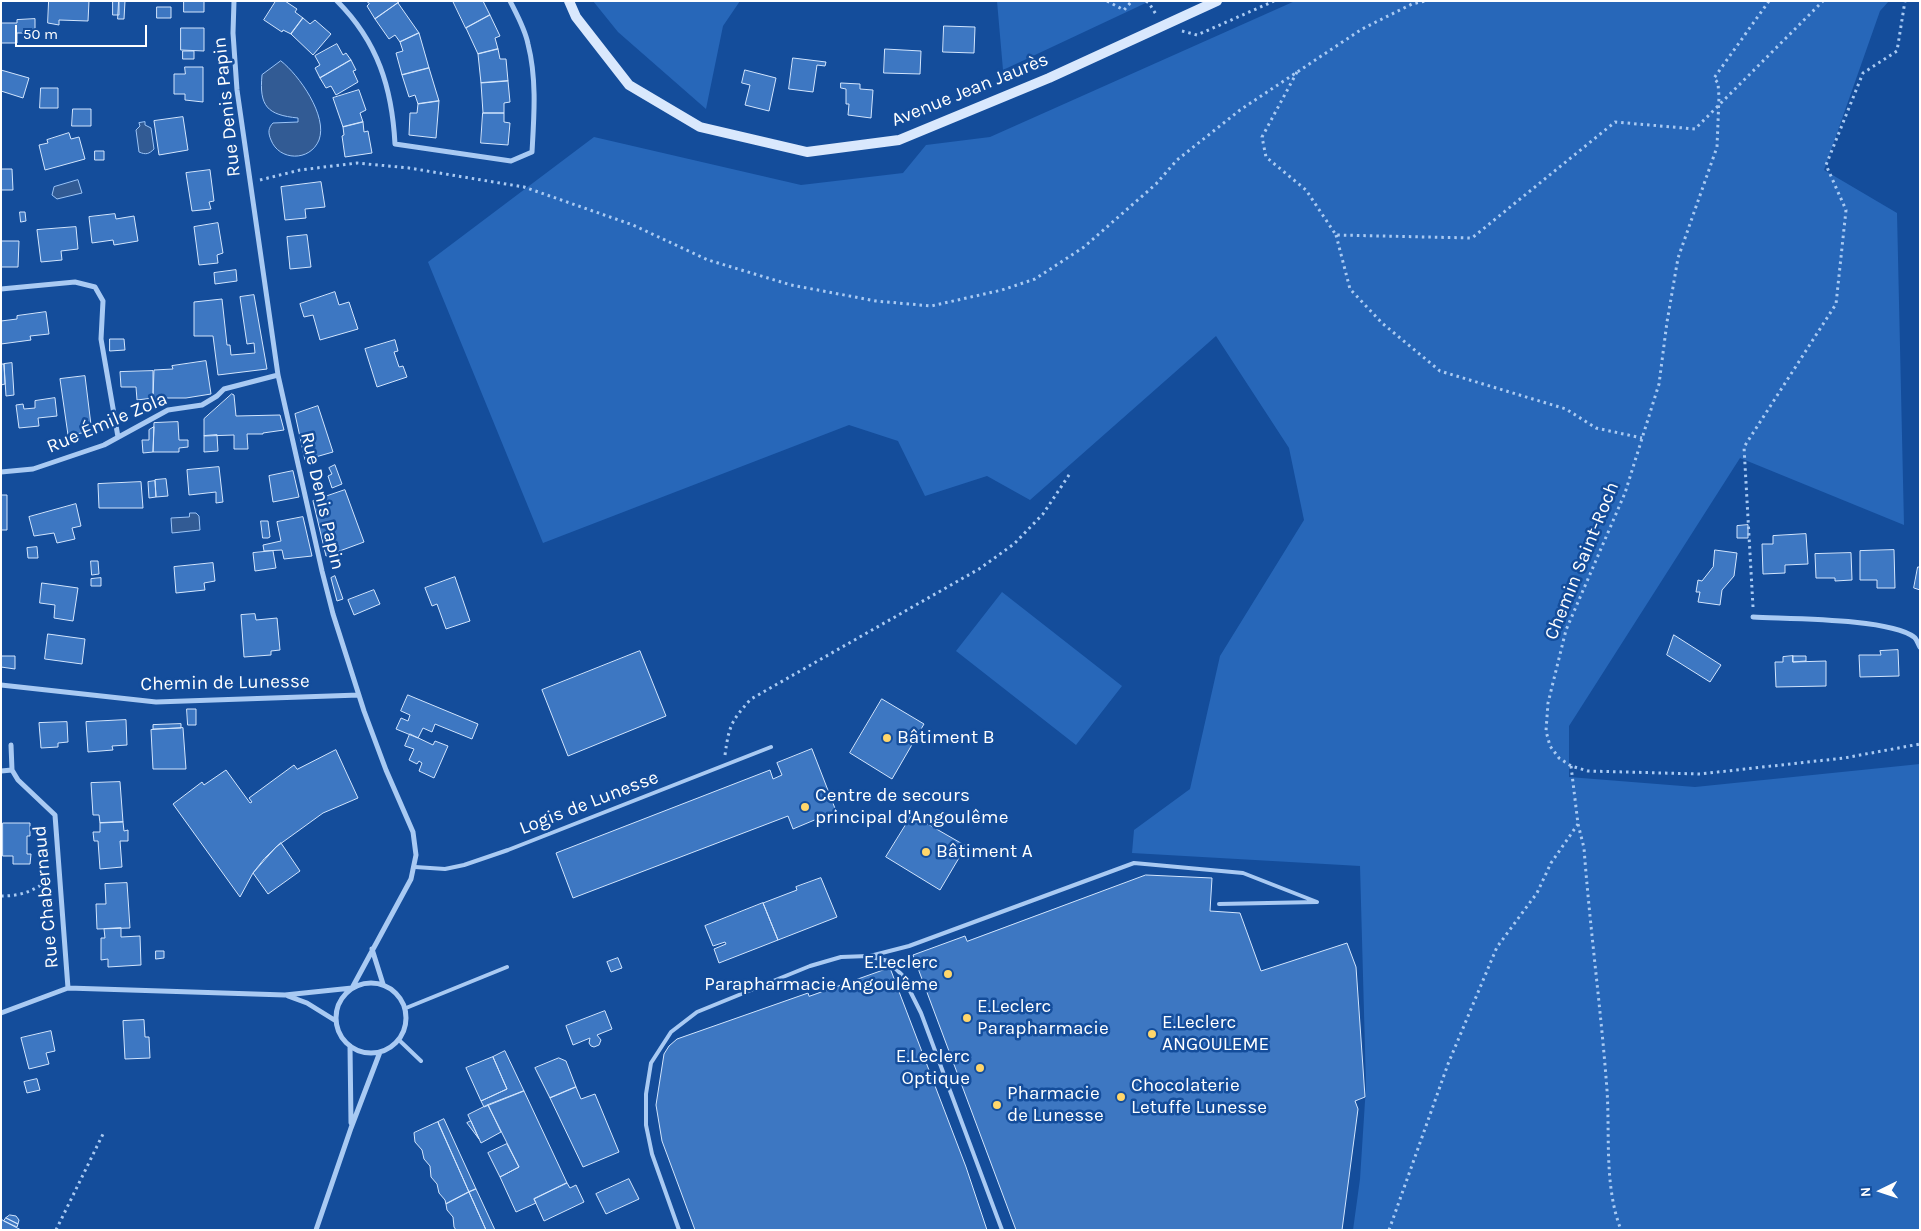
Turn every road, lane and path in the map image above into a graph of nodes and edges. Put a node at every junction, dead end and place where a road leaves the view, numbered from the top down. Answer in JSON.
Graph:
{"nodes":[{"id":1,"x":234,"y":1,"type":"edge"},
{"id":2,"x":337,"y":1,"type":"edge"},
{"id":3,"x":510,"y":1,"type":"edge"},
{"id":4,"x":569,"y":1,"type":"edge"},
{"id":5,"x":1107,"y":1,"type":"edge"},
{"id":6,"x":1132,"y":1,"type":"edge"},
{"id":7,"x":1217,"y":1,"type":"edge"},
{"id":8,"x":1274,"y":1,"type":"edge"},
{"id":9,"x":1426,"y":1,"type":"edge"},
{"id":10,"x":1769,"y":1,"type":"edge"},
{"id":11,"x":1823,"y":1,"type":"edge"},
{"id":12,"x":1905,"y":1,"type":"edge"},
{"id":13,"x":1164,"y":26,"type":"junction"},
{"id":14,"x":1297,"y":72,"type":"junction"},
{"id":15,"x":1719,"y":106,"type":"junction"},
{"id":16,"x":250,"y":183,"type":"junction"},
{"id":17,"x":1336,"y":235,"type":"junction"},
{"id":18,"x":1,"y":289,"type":"edge"},
{"id":19,"x":278,"y":375,"type":"junction"},
{"id":20,"x":118,"y":436,"type":"junction"},
{"id":21,"x":1642,"y":438,"type":"junction"},
{"id":22,"x":1,"y":472,"type":"edge"},
{"id":23,"x":1071,"y":472,"type":"dead end"},
{"id":24,"x":1753,"y":617,"type":"joint"},
{"id":25,"x":1920,"y":647,"type":"edge"},
{"id":26,"x":1,"y":685,"type":"edge"},
{"id":27,"x":359,"y":695,"type":"junction"},
{"id":28,"x":1920,"y":744,"type":"edge"},
{"id":29,"x":11,"y":745,"type":"dead end"},
{"id":30,"x":771,"y":747,"type":"dead end"},
{"id":31,"x":724,"y":766,"type":"junction"},
{"id":32,"x":1572,"y":766,"type":"junction"},
{"id":33,"x":12,"y":770,"type":"junction"},
{"id":34,"x":1,"y":771,"type":"edge"},
{"id":35,"x":1578,"y":824,"type":"junction"},
{"id":36,"x":415,"y":867,"type":"junction"},
{"id":37,"x":59,"y":873,"type":"junction"},
{"id":38,"x":1,"y":896,"type":"edge"},
{"id":39,"x":1219,"y":904,"type":"dead end"},
{"id":40,"x":372,"y":949,"type":"junction"},
{"id":41,"x":868,"y":956,"type":"junction"},
{"id":42,"x":507,"y":967,"type":"dead end"},
{"id":43,"x":383,"y":984,"type":"junction"},
{"id":44,"x":68,"y":988,"type":"junction"},
{"id":45,"x":352,"y":988,"type":"junction"},
{"id":46,"x":285,"y":995,"type":"junction"},
{"id":47,"x":406,"y":1008,"type":"junction"},
{"id":48,"x":1,"y":1013,"type":"edge"},
{"id":49,"x":336,"y":1020,"type":"junction"},
{"id":50,"x":399,"y":1040,"type":"junction"},
{"id":51,"x":350,"y":1046,"type":"junction"},
{"id":52,"x":380,"y":1052,"type":"junction"},
{"id":53,"x":421,"y":1061,"type":"dead end"},
{"id":54,"x":351,"y":1128,"type":"junction"},
{"id":55,"x":104,"y":1132,"type":"dead end"},
{"id":56,"x":56,"y":1230,"type":"edge"},
{"id":57,"x":316,"y":1230,"type":"edge"},
{"id":58,"x":679,"y":1230,"type":"edge"},
{"id":59,"x":1002,"y":1230,"type":"edge"},
{"id":60,"x":1389,"y":1230,"type":"edge"},
{"id":61,"x":1621,"y":1230,"type":"edge"}],
"edges":[{"from":1,"to":16,"type":"street","name":"Rue Denis Papin"},
{"from":2,"to":3,"type":"street"},
{"from":4,"to":13,"type":"main road","name":"Avenue Jean Jaurès"},
{"from":5,"to":6,"type":"path"},
{"from":7,"to":13,"type":"main road","name":"Avenue Jean Jaurès"},
{"from":8,"to":13,"type":"path"},
{"from":9,"to":14,"type":"path"},
{"from":10,"to":15,"type":"path","name":"Chemin Saint-Roch"},
{"from":11,"to":15,"type":"path"},
{"from":12,"to":24,"type":"path"},
{"from":14,"to":16,"type":"path"},
{"from":14,"to":17,"type":"path"},
{"from":15,"to":17,"type":"path"},
{"from":15,"to":21,"type":"path","name":"Chemin Saint-Roch"},
{"from":16,"to":19,"type":"street","name":"Rue Denis Papin"},
{"from":17,"to":21,"type":"path"},
{"from":18,"to":20,"type":"street"},
{"from":19,"to":20,"type":"street","name":"Rue Émile Zola"},
{"from":19,"to":27,"type":"street","name":"Rue Denis Papin"},
{"from":20,"to":22,"type":"street","name":"Rue Émile Zola"},
{"from":21,"to":32,"type":"path","name":"Chemin Saint-Roch"},
{"from":23,"to":31,"type":"path"},
{"from":24,"to":25,"type":"street"},
{"from":26,"to":27,"type":"street","name":"Chemin de Lunesse"},
{"from":27,"to":36,"type":"street","name":"Rue Denis Papin"},
{"from":28,"to":32,"type":"path","name":"Chemin Saint-Roch"},
{"from":29,"to":33,"type":"street"},
{"from":30,"to":31,"type":"lane","name":"Logis de Lunesse"},
{"from":31,"to":36,"type":"lane","name":"Logis de Lunesse"},
{"from":32,"to":35,"type":"path"},
{"from":33,"to":34,"type":"street"},
{"from":33,"to":37,"type":"street","name":"Rue Chabernaud"},
{"from":35,"to":60,"type":"path"},
{"from":35,"to":61,"type":"path"},
{"from":36,"to":40,"type":"street","name":"Rue Denis Papin"},
{"from":37,"to":38,"type":"path"},
{"from":37,"to":44,"type":"street","name":"Rue Chabernaud"},
{"from":39,"to":41,"type":"lane"},
{"from":40,"to":43,"type":"street"},
{"from":40,"to":45,"type":"street","name":"Rue Denis Papin"},
{"from":41,"to":58,"type":"lane"},
{"from":41,"to":59,"type":"lane"},
{"from":42,"to":47,"type":"lane"},
{"from":43,"to":45,"type":"street"},
{"from":43,"to":47,"type":"street"},
{"from":44,"to":46,"type":"street","name":"Rue Chabernaud"},
{"from":44,"to":48,"type":"street","name":"Rue Chabernaud"},
{"from":45,"to":46,"type":"street"},
{"from":45,"to":49,"type":"street"},
{"from":46,"to":49,"type":"street"},
{"from":47,"to":50,"type":"street"},
{"from":49,"to":51,"type":"street"},
{"from":50,"to":52,"type":"street"},
{"from":50,"to":53,"type":"lane"},
{"from":51,"to":52,"type":"street"},
{"from":51,"to":54,"type":"street"},
{"from":52,"to":54,"type":"street"},
{"from":54,"to":57,"type":"street"},
{"from":55,"to":56,"type":"path"}]}
